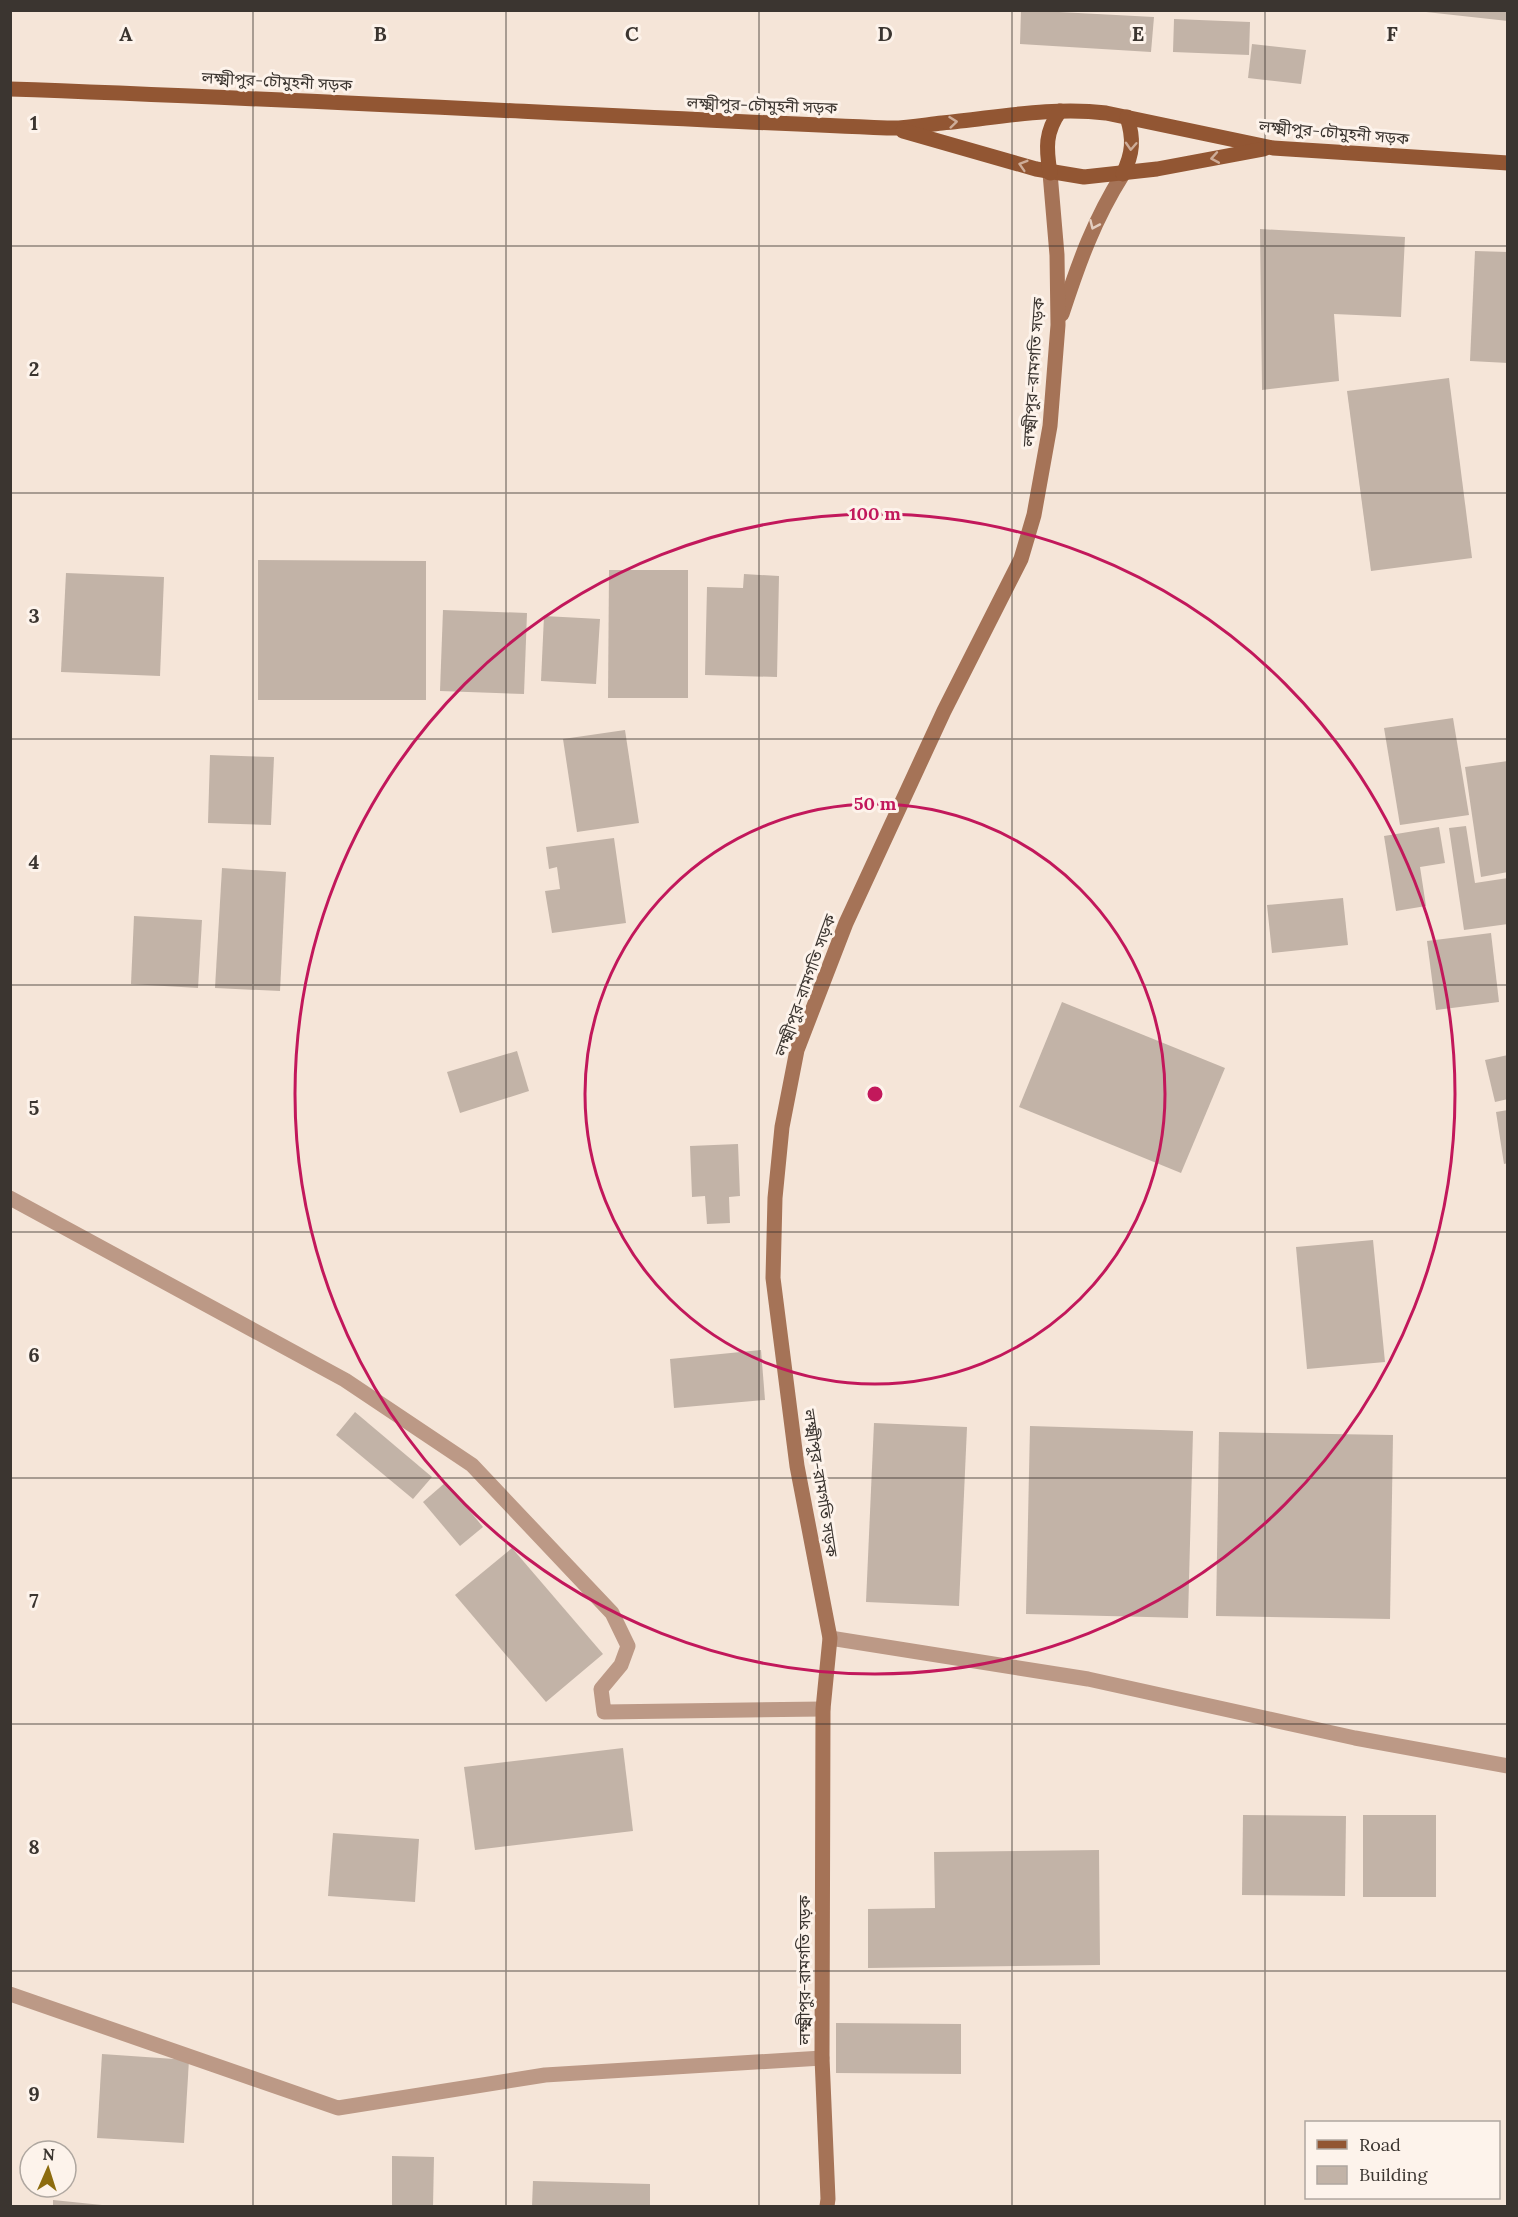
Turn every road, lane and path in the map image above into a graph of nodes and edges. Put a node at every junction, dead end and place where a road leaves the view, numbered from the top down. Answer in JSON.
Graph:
{"nodes":[{"id":1,"x":10,"y":89,"type":"edge"},
{"id":2,"x":1059,"y":111,"type":"junction"},
{"id":3,"x":1126,"y":117,"type":"junction"},
{"id":4,"x":895,"y":129,"type":"junction"},
{"id":5,"x":1273,"y":148,"type":"junction"},
{"id":6,"x":1508,"y":163,"type":"edge"},
{"id":7,"x":1050,"y":173,"type":"junction"},
{"id":8,"x":1123,"y":174,"type":"junction"},
{"id":9,"x":1058,"y":325,"type":"junction"},
{"id":10,"x":10,"y":1198,"type":"edge"},
{"id":11,"x":830,"y":1638,"type":"junction"},
{"id":12,"x":823,"y":1708,"type":"junction"},
{"id":13,"x":1508,"y":1766,"type":"edge"},
{"id":14,"x":10,"y":1994,"type":"edge"},
{"id":15,"x":822,"y":2058,"type":"junction"},
{"id":16,"x":827,"y":2206,"type":"edge"}],
"edges":[{"from":1,"to":4,"type":"main road","name":"লক্ষ্মীপুর-চৌমুহনী সড়ক"},
{"from":2,"to":3,"type":"main road","name":"লক্ষ্মীপুর-চৌমুহনী সড়ক"},
{"from":4,"to":2,"type":"main road","name":"লক্ষ্মীপুর-চৌমুহনী সড়ক","one_way":true},
{"from":2,"to":7,"type":"main road"},
{"from":3,"to":5,"type":"main road","name":"লক্ষ্মীপুর-চৌমুহনী সড়ক"},
{"from":3,"to":8,"type":"main road","one_way":true},
{"from":7,"to":4,"type":"main road","one_way":true},
{"from":5,"to":6,"type":"main road","name":"লক্ষ্মীপুর-চৌমুহনী সড়ক"},
{"from":5,"to":8,"type":"main road","one_way":true},
{"from":7,"to":8,"type":"main road"},
{"from":7,"to":9,"type":"main road","name":"লক্ষ্মীপুর-রামগতি সড়ক"},
{"from":8,"to":9,"type":"main road","one_way":true},
{"from":9,"to":11,"type":"main road","name":"লক্ষ্মীপুর-রামগতি সড়ক"},
{"from":10,"to":12,"type":"street"},
{"from":11,"to":12,"type":"main road","name":"লক্ষ্মীপুর-রামগতি সড়ক"},
{"from":11,"to":13,"type":"street"},
{"from":12,"to":15,"type":"main road","name":"লক্ষ্মীপুর-রামগতি সড়ক"},
{"from":14,"to":15,"type":"street"},
{"from":15,"to":16,"type":"main road","name":"লক্ষ্মীপুর-রামগতি সড়ক"}]}
